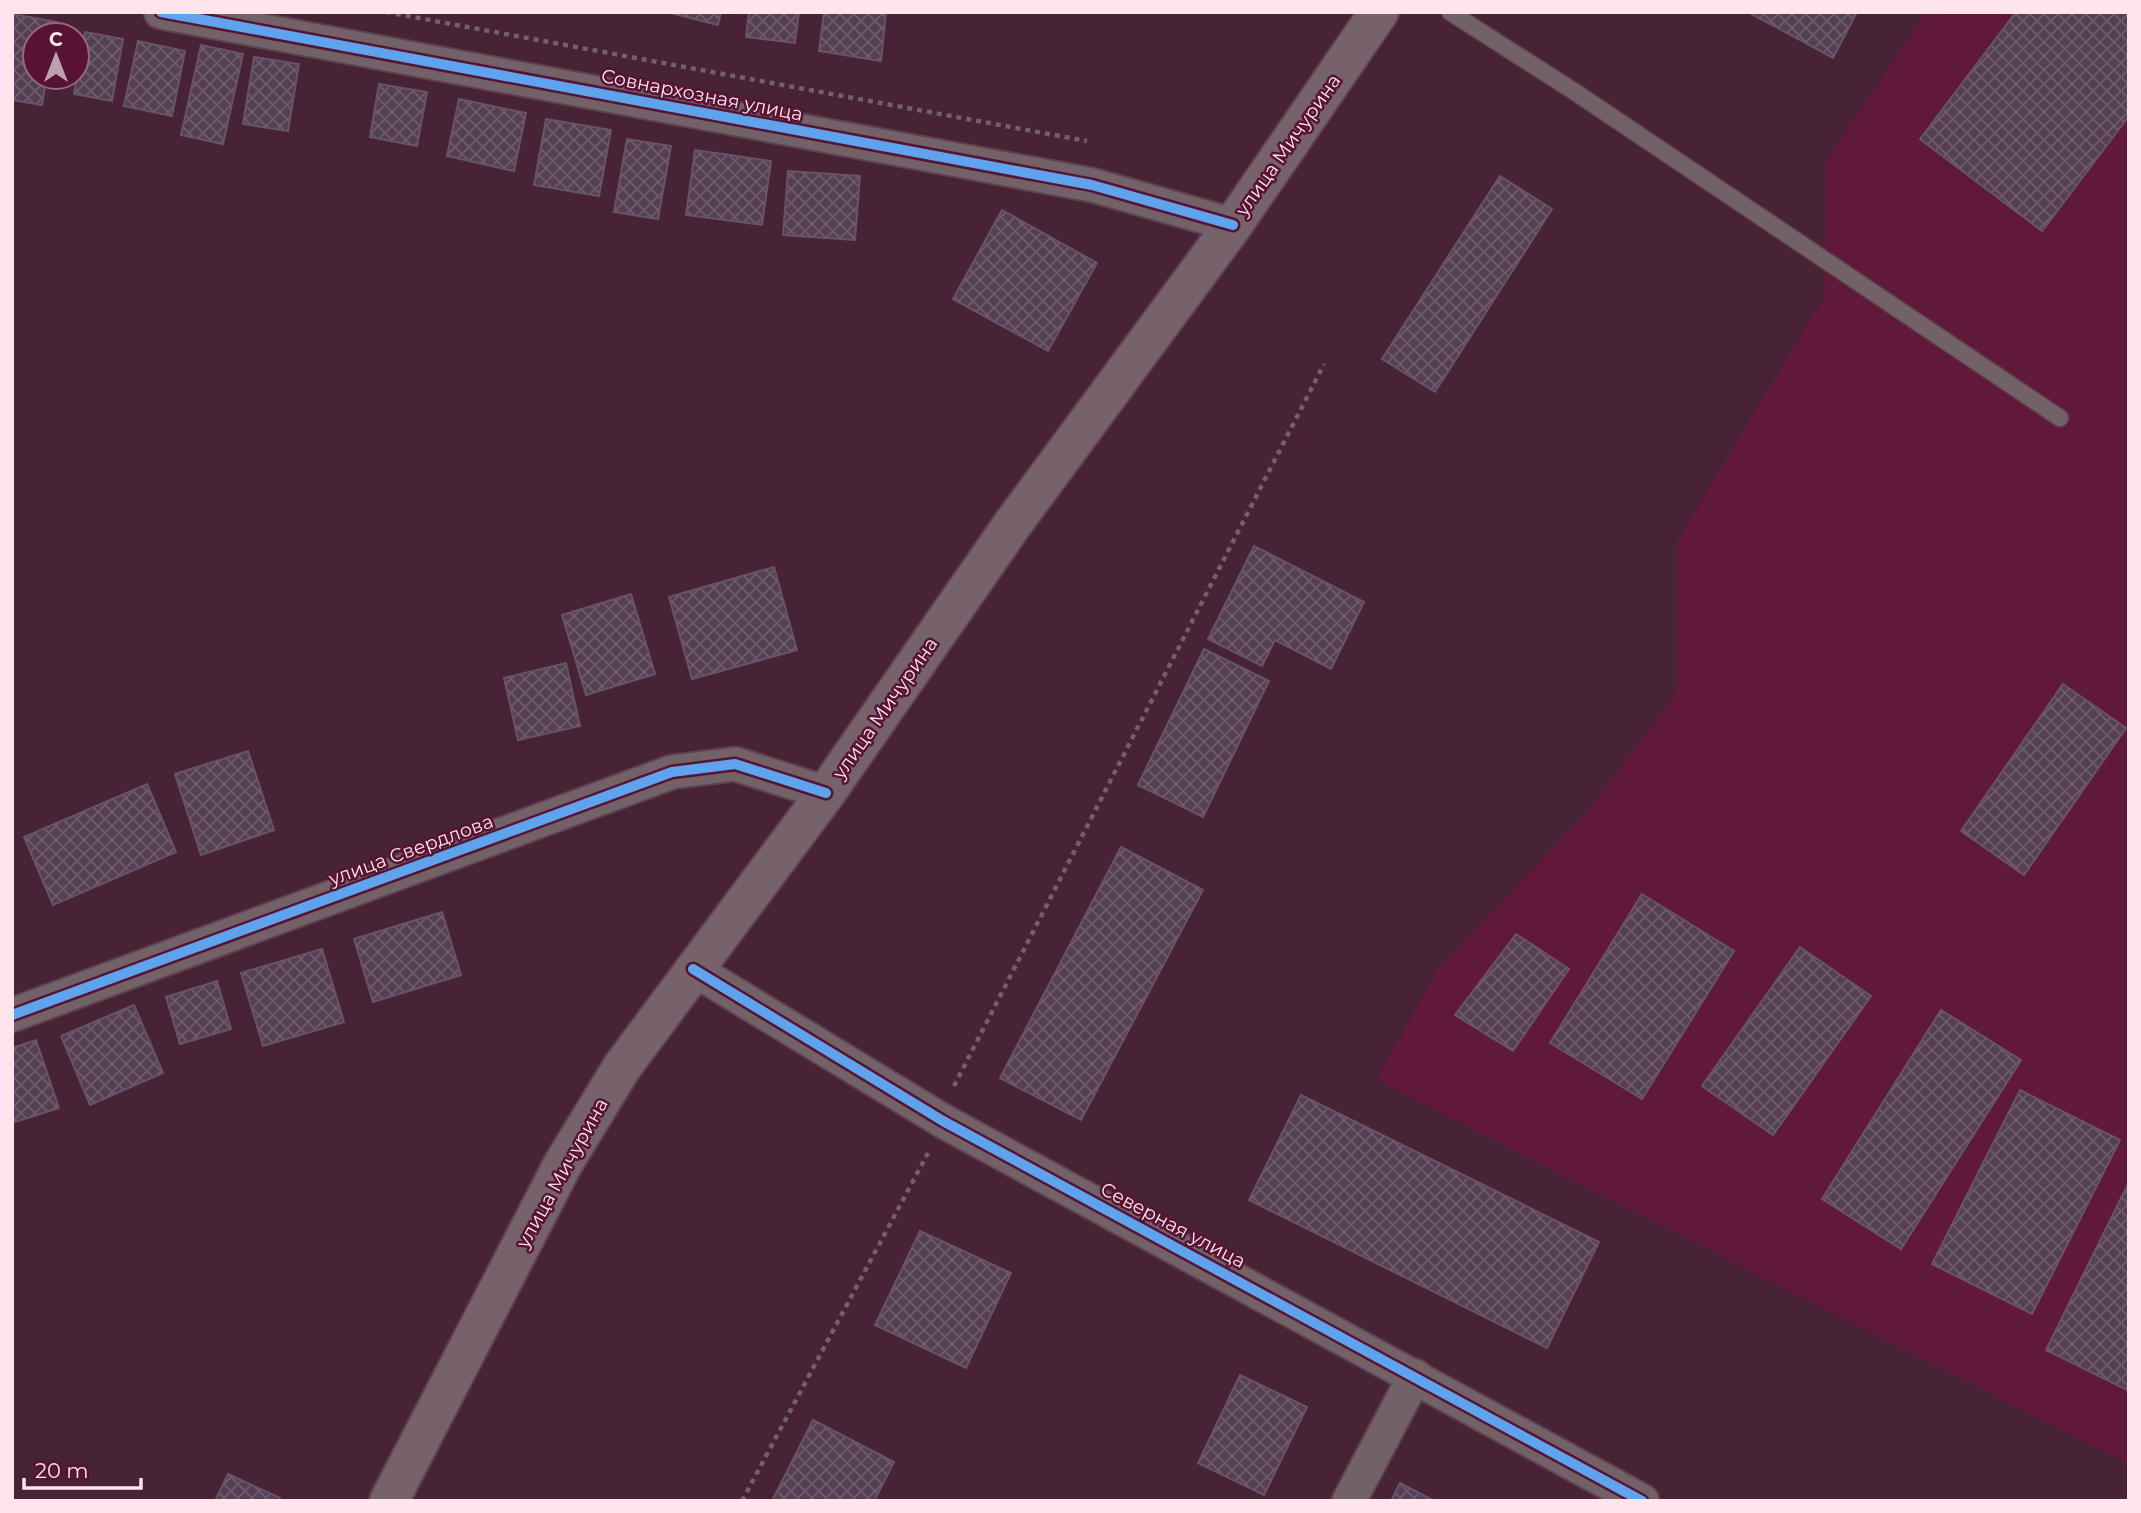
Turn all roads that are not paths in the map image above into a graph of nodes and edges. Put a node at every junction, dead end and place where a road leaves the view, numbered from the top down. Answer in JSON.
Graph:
{"nodes":[{"id":1,"x":161,"y":12,"type":"edge"},
{"id":2,"x":1380,"y":12,"type":"edge"},
{"id":3,"x":1450,"y":12,"type":"edge"},
{"id":4,"x":1233,"y":225,"type":"junction"},
{"id":5,"x":2060,"y":418,"type":"dead end"},
{"id":6,"x":826,"y":793,"type":"junction"},
{"id":7,"x":693,"y":969,"type":"junction"},
{"id":8,"x":12,"y":1015,"type":"edge"},
{"id":9,"x":1415,"y":1376,"type":"junction"},
{"id":10,"x":389,"y":1501,"type":"edge"},
{"id":11,"x":1349,"y":1501,"type":"edge"},
{"id":12,"x":1642,"y":1501,"type":"edge"}],
"edges":[{"from":1,"to":4,"type":"street","name":"Совнархозная улица"},
{"from":2,"to":4,"type":"main road","name":"улица Мичурина"},
{"from":3,"to":5,"type":"lane"},
{"from":4,"to":6,"type":"main road","name":"улица Мичурина"},
{"from":6,"to":7,"type":"main road","name":"улица Мичурина"},
{"from":6,"to":8,"type":"street","name":"улица Свердлова"},
{"from":7,"to":9,"type":"street","name":"Северная улица"},
{"from":7,"to":10,"type":"main road","name":"улица Мичурина"},
{"from":9,"to":11,"type":"street"},
{"from":9,"to":12,"type":"street","name":"Северная улица"}]}
